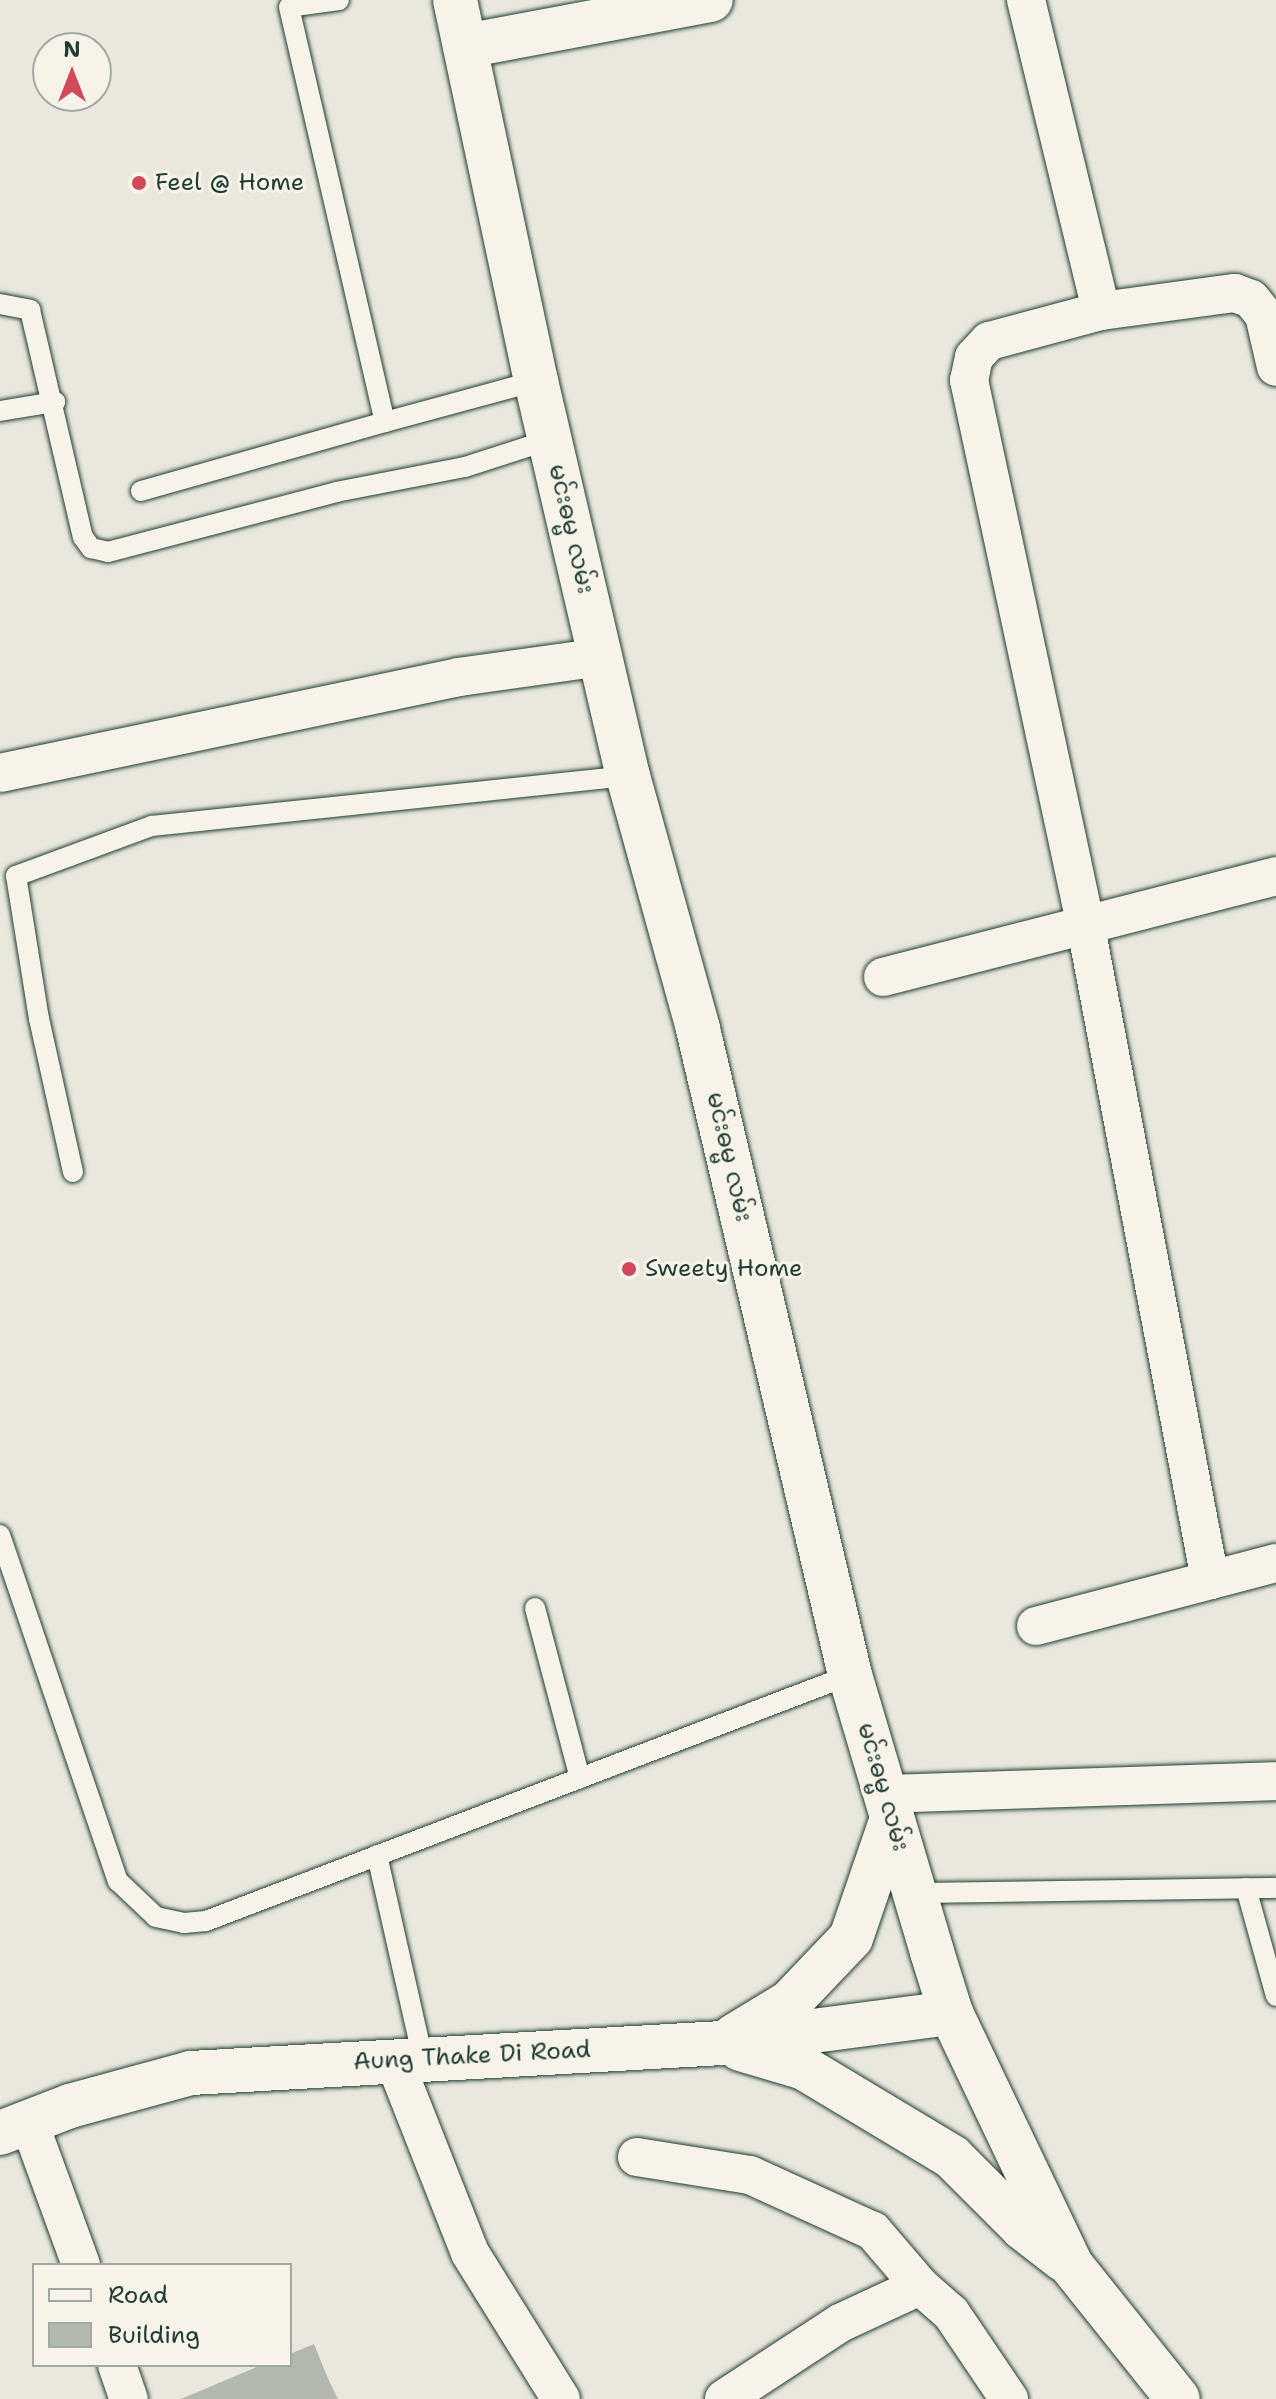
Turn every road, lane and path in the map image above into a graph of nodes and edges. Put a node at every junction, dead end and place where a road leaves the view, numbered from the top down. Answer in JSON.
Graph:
{"nodes":[{"id":1,"x":339,"y":0,"type":"edge"},
{"id":2,"x":455,"y":0,"type":"edge"},
{"id":3,"x":711,"y":0,"type":"edge"},
{"id":4,"x":1026,"y":0,"type":"edge"},
{"id":5,"x":465,"y":46,"type":"junction"},
{"id":6,"x":0,"y":304,"type":"edge"},
{"id":7,"x":1101,"y":311,"type":"junction"},
{"id":8,"x":1276,"y":367,"type":"edge"},
{"id":9,"x":536,"y":381,"type":"junction"},
{"id":10,"x":55,"y":402,"type":"junction"},
{"id":11,"x":0,"y":411,"type":"edge"},
{"id":12,"x":385,"y":422,"type":"junction"},
{"id":13,"x":549,"y":440,"type":"junction"},
{"id":14,"x":141,"y":491,"type":"dead end"},
{"id":15,"x":601,"y":657,"type":"junction"},
{"id":16,"x":0,"y":773,"type":"edge"},
{"id":17,"x":628,"y":776,"type":"junction"},
{"id":18,"x":1276,"y":876,"type":"edge"},
{"id":19,"x":1085,"y":922,"type":"junction"},
{"id":20,"x":883,"y":977,"type":"dead end"},
{"id":21,"x":73,"y":1172,"type":"dead end"},
{"id":22,"x":0,"y":1535,"type":"edge"},
{"id":23,"x":1276,"y":1563,"type":"edge"},
{"id":24,"x":1210,"y":1580,"type":"junction"},
{"id":25,"x":535,"y":1608,"type":"dead end"},
{"id":26,"x":1036,"y":1626,"type":"dead end"},
{"id":27,"x":850,"y":1675,"type":"junction"},
{"id":28,"x":580,"y":1778,"type":"junction"},
{"id":29,"x":1276,"y":1781,"type":"edge"},
{"id":30,"x":889,"y":1806,"type":"junction"},
{"id":31,"x":377,"y":1855,"type":"junction"},
{"id":32,"x":1246,"y":1888,"type":"junction"},
{"id":33,"x":1276,"y":1888,"type":"edge"},
{"id":34,"x":914,"y":1893,"type":"junction"},
{"id":35,"x":1276,"y":1996,"type":"edge"},
{"id":36,"x":951,"y":2013,"type":"junction"},
{"id":37,"x":722,"y":2043,"type":"junction"},
{"id":38,"x":408,"y":2059,"type":"junction"},
{"id":39,"x":14,"y":2127,"type":"edge"},
{"id":40,"x":637,"y":2157,"type":"dead end"},
{"id":41,"x":80,"y":2263,"type":"edge"},
{"id":42,"x":1071,"y":2265,"type":"junction"},
{"id":43,"x":920,"y":2286,"type":"junction"},
{"id":44,"x":118,"y":2367,"type":"edge"},
{"id":45,"x":129,"y":2399,"type":"edge"},
{"id":46,"x":561,"y":2399,"type":"edge"},
{"id":47,"x":724,"y":2399,"type":"edge"},
{"id":48,"x":1009,"y":2399,"type":"edge"},
{"id":49,"x":1178,"y":2399,"type":"edge"}],
"edges":[{"from":1,"to":12,"type":"lane"},
{"from":2,"to":5,"type":"main road","name":"မင်းဓမ္မ လမ်း"},
{"from":3,"to":5,"type":"main road"},
{"from":4,"to":7,"type":"street"},
{"from":5,"to":9,"type":"main road","name":"မင်းဓမ္မ လမ်း"},
{"from":6,"to":10,"type":"lane"},
{"from":7,"to":8,"type":"street"},
{"from":7,"to":19,"type":"street"},
{"from":9,"to":12,"type":"lane"},
{"from":9,"to":13,"type":"main road","name":"မင်းဓမ္မ လမ်း"},
{"from":10,"to":11,"type":"lane"},
{"from":10,"to":13,"type":"lane"},
{"from":12,"to":14,"type":"lane"},
{"from":13,"to":15,"type":"main road","name":"မင်းဓမ္မ လမ်း"},
{"from":15,"to":16,"type":"street"},
{"from":15,"to":17,"type":"main road","name":"မင်းဓမ္မ လမ်း"},
{"from":17,"to":21,"type":"lane"},
{"from":17,"to":27,"type":"main road","name":"မင်းဓမ္မ လမ်း"},
{"from":18,"to":19,"type":"street"},
{"from":19,"to":20,"type":"street"},
{"from":19,"to":24,"type":"street"},
{"from":22,"to":31,"type":"lane"},
{"from":23,"to":24,"type":"street"},
{"from":24,"to":26,"type":"street"},
{"from":25,"to":28,"type":"lane"},
{"from":27,"to":28,"type":"lane"},
{"from":27,"to":30,"type":"main road","name":"မင်းဓမ္မ လမ်း"},
{"from":28,"to":31,"type":"lane"},
{"from":29,"to":30,"type":"street"},
{"from":30,"to":34,"type":"main road","name":"မင်းဓမ္မ လမ်း"},
{"from":30,"to":37,"type":"main road"},
{"from":31,"to":38,"type":"lane"},
{"from":32,"to":33,"type":"lane"},
{"from":32,"to":34,"type":"lane"},
{"from":32,"to":35,"type":"lane"},
{"from":34,"to":36,"type":"main road","name":"မင်းဓမ္မ လမ်း"},
{"from":36,"to":37,"type":"main road","name":"Aung Thake Di Road"},
{"from":36,"to":42,"type":"main road","name":"မင်းဓမ္မ လမ်း"},
{"from":37,"to":38,"type":"main road","name":"Aung Thake Di Road"},
{"from":37,"to":42,"type":"main road"},
{"from":38,"to":39,"type":"main road","name":"Aung Thake Di Road"},
{"from":38,"to":46,"type":"street"},
{"from":39,"to":41,"type":"street"},
{"from":40,"to":43,"type":"street"},
{"from":42,"to":49,"type":"main road","name":"မင်းဓမ္မ လမ်း"},
{"from":43,"to":47,"type":"street"},
{"from":43,"to":48,"type":"street"},
{"from":44,"to":45,"type":"street"}]}
